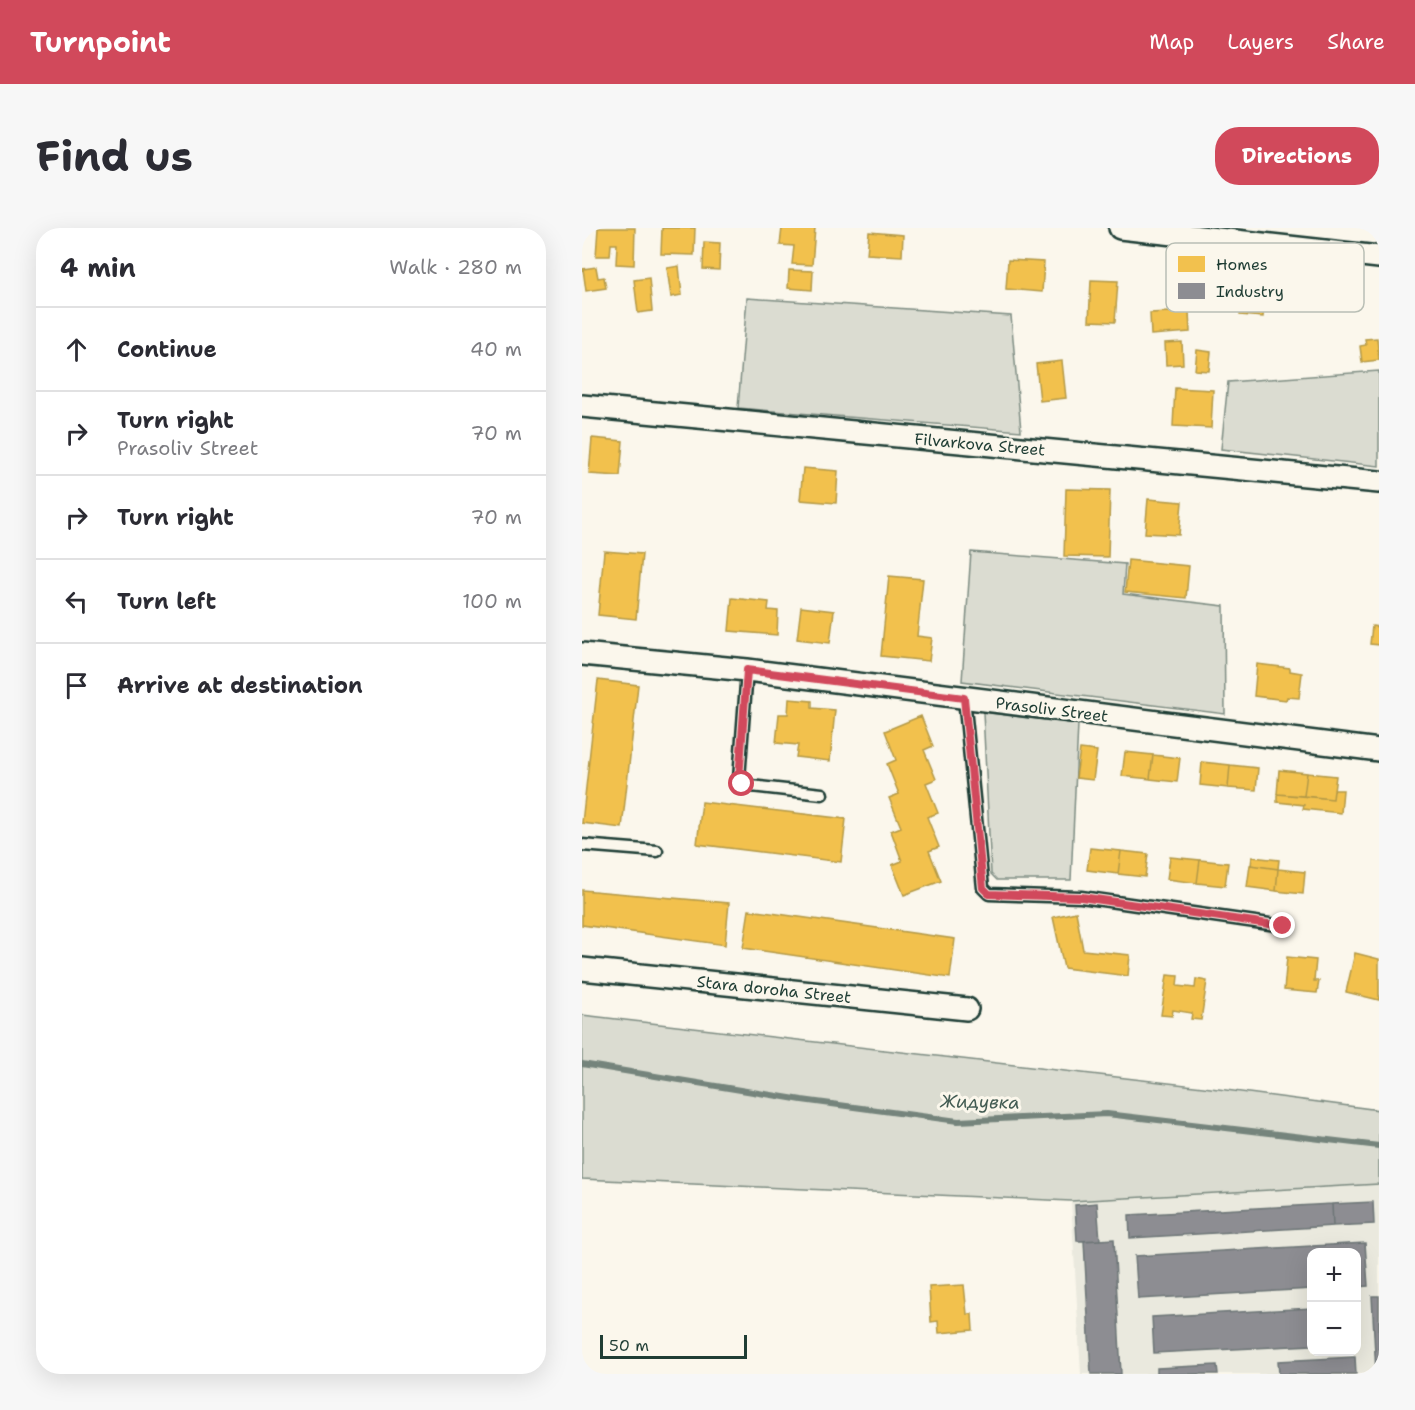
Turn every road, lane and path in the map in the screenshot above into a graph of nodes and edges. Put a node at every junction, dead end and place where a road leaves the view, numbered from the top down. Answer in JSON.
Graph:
{"nodes":[{"id":1,"x":1120,"y":228,"type":"edge"},
{"id":2,"x":1254,"y":243,"type":"edge"},
{"id":3,"x":1364,"y":255,"type":"edge"},
{"id":4,"x":1379,"y":257,"type":"edge"},
{"id":5,"x":582,"y":406,"type":"edge"},
{"id":6,"x":1379,"y":482,"type":"edge"},
{"id":7,"x":582,"y":657,"type":"edge"},
{"id":8,"x":747,"y":670,"type":"junction"},
{"id":9,"x":964,"y":698,"type":"junction"},
{"id":10,"x":1379,"y":750,"type":"edge"},
{"id":11,"x":822,"y":794,"type":"dead end"},
{"id":12,"x":582,"y":845,"type":"edge"},
{"id":13,"x":657,"y":852,"type":"dead end"},
{"id":14,"x":1283,"y":926,"type":"dead end"},
{"id":15,"x":582,"y":969,"type":"edge"},
{"id":16,"x":967,"y":1009,"type":"dead end"}],
"edges":[{"from":1,"to":2,"type":"street"},
{"from":3,"to":4,"type":"street"},
{"from":5,"to":6,"type":"street","name":"Filvarkova Street"},
{"from":7,"to":8,"type":"street","name":"Prasoliv Street"},
{"from":8,"to":9,"type":"street","name":"Prasoliv Street"},
{"from":8,"to":11,"type":"lane"},
{"from":9,"to":10,"type":"street","name":"Prasoliv Street"},
{"from":9,"to":14,"type":"lane"},
{"from":12,"to":13,"type":"lane"},
{"from":15,"to":16,"type":"street","name":"Stara doroha Street"}]}
